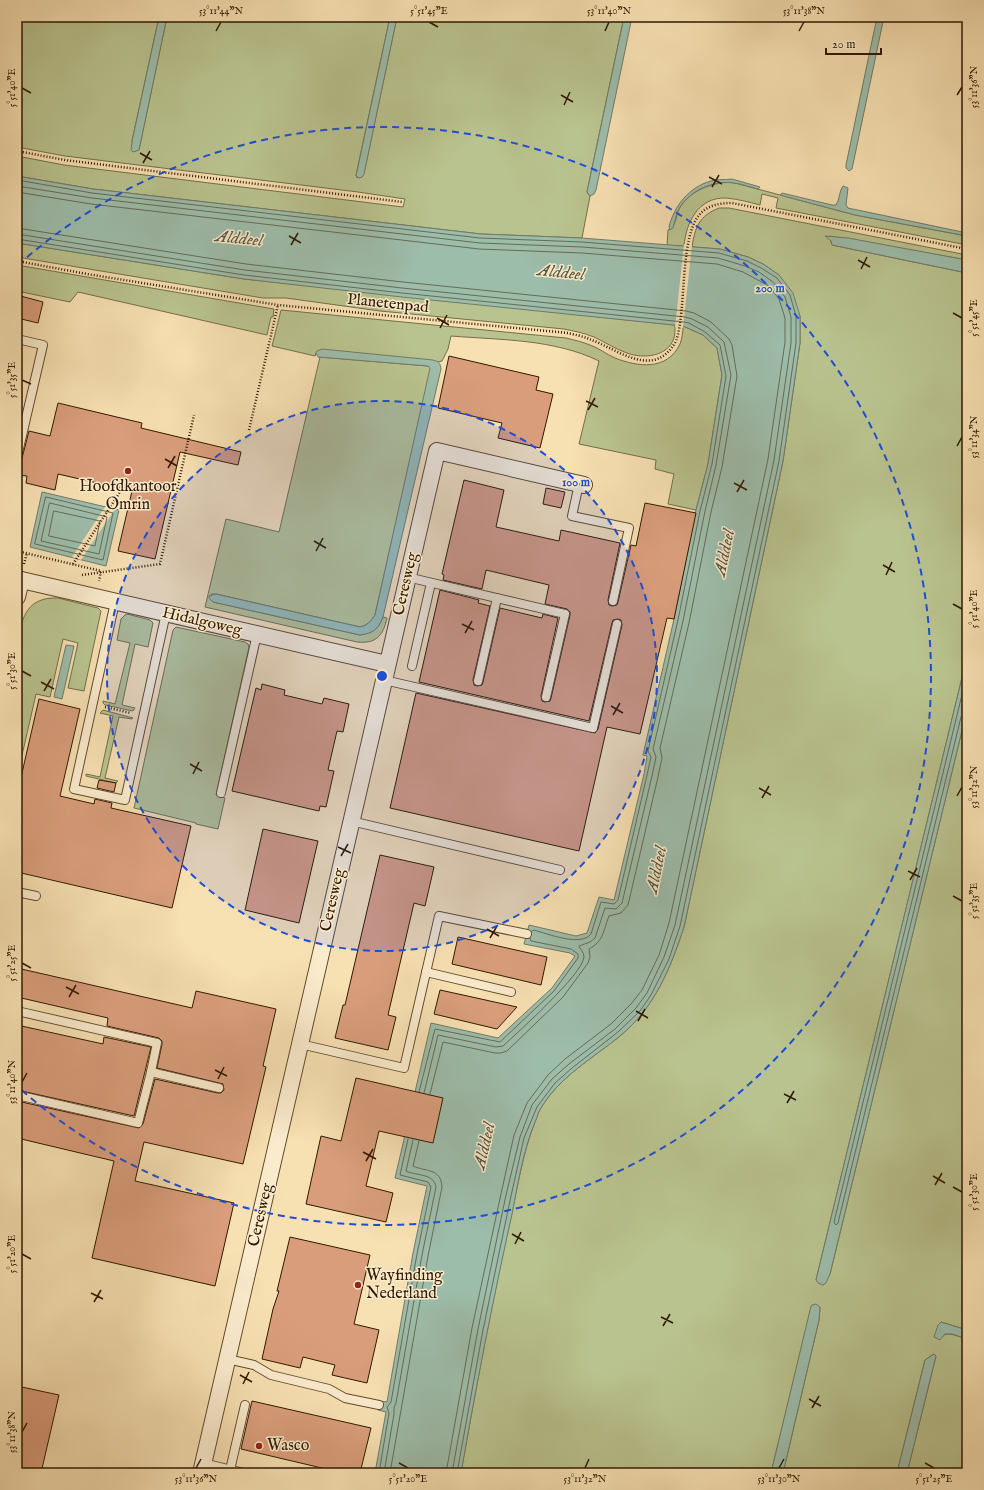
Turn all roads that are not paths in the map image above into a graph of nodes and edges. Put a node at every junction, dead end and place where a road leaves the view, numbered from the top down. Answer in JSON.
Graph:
{"nodes":[{"id":1,"x":17,"y":339,"type":"edge"},
{"id":2,"x":19,"y":442,"type":"edge"},
{"id":3,"x":17,"y":457,"type":"edge"},
{"id":4,"x":582,"y":485,"type":"joint"},
{"id":5,"x":407,"y":577,"type":"junction"},
{"id":6,"x":19,"y":580,"type":"edge"},
{"id":7,"x":431,"y":583,"type":"junction"},
{"id":8,"x":17,"y":597,"type":"edge"},
{"id":9,"x":497,"y":598,"type":"junction"},
{"id":10,"x":613,"y":601,"type":"dead end"},
{"id":11,"x":115,"y":602,"type":"junction"},
{"id":12,"x":166,"y":614,"type":"junction"},
{"id":13,"x":617,"y":624,"type":"dead end"},
{"id":14,"x":258,"y":634,"type":"junction"},
{"id":15,"x":387,"y":664,"type":"junction"},
{"id":16,"x":412,"y":666,"type":"dead end"},
{"id":17,"x":384,"y":680,"type":"junction"},
{"id":18,"x":478,"y":681,"type":"dead end"},
{"id":19,"x":546,"y":697,"type":"dead end"},
{"id":20,"x":221,"y":793,"type":"dead end"},
{"id":21,"x":351,"y":821,"type":"junction"},
{"id":22,"x":560,"y":870,"type":"dead end"},
{"id":23,"x":17,"y":892,"type":"edge"},
{"id":24,"x":36,"y":896,"type":"dead end"},
{"id":25,"x":527,"y":934,"type":"dead end"},
{"id":26,"x":426,"y":972,"type":"junction"},
{"id":27,"x":511,"y":992,"type":"dead end"},
{"id":28,"x":17,"y":1011,"type":"edge"},
{"id":29,"x":300,"y":1044,"type":"junction"},
{"id":30,"x":151,"y":1072,"type":"junction"},
{"id":31,"x":219,"y":1088,"type":"dead end"},
{"id":32,"x":17,"y":1095,"type":"edge"},
{"id":33,"x":228,"y":1360,"type":"junction"},
{"id":34,"x":245,"y":1405,"type":"dead end"},
{"id":35,"x":379,"y":1405,"type":"dead end"},
{"id":36,"x":202,"y":1468,"type":"edge"},
{"id":37,"x":230,"y":1470,"type":"junction"},
{"id":38,"x":244,"y":1473,"type":"edge"}],
"edges":[{"from":1,"to":2,"type":"lane"},
{"from":2,"to":3,"type":"lane"},
{"from":4,"to":5,"type":"street","name":"Ceresweg"},
{"from":4,"to":10,"type":"lane"},
{"from":5,"to":7,"type":"lane"},
{"from":5,"to":15,"type":"street","name":"Ceresweg"},
{"from":6,"to":8,"type":"street"},
{"from":6,"to":11,"type":"street","name":"Hidalgoweg"},
{"from":7,"to":9,"type":"lane"},
{"from":7,"to":16,"type":"lane"},
{"from":9,"to":18,"type":"lane"},
{"from":9,"to":19,"type":"lane"},
{"from":11,"to":12,"type":"street","name":"Hidalgoweg"},
{"from":11,"to":12,"type":"lane"},
{"from":12,"to":14,"type":"street","name":"Hidalgoweg"},
{"from":13,"to":17,"type":"lane"},
{"from":14,"to":15,"type":"street","name":"Hidalgoweg"},
{"from":14,"to":20,"type":"lane"},
{"from":15,"to":17,"type":"street","name":"Ceresweg"},
{"from":17,"to":21,"type":"street","name":"Ceresweg"},
{"from":21,"to":22,"type":"lane"},
{"from":21,"to":29,"type":"street","name":"Ceresweg"},
{"from":23,"to":24,"type":"lane"},
{"from":25,"to":26,"type":"lane"},
{"from":26,"to":27,"type":"lane"},
{"from":26,"to":29,"type":"lane"},
{"from":28,"to":30,"type":"lane"},
{"from":29,"to":33,"type":"street","name":"Ceresweg"},
{"from":30,"to":31,"type":"lane"},
{"from":30,"to":32,"type":"lane"},
{"from":33,"to":35,"type":"lane"},
{"from":33,"to":36,"type":"street","name":"Ceresweg"},
{"from":34,"to":37,"type":"lane"},
{"from":36,"to":37,"type":"lane"},
{"from":37,"to":38,"type":"lane"}]}
